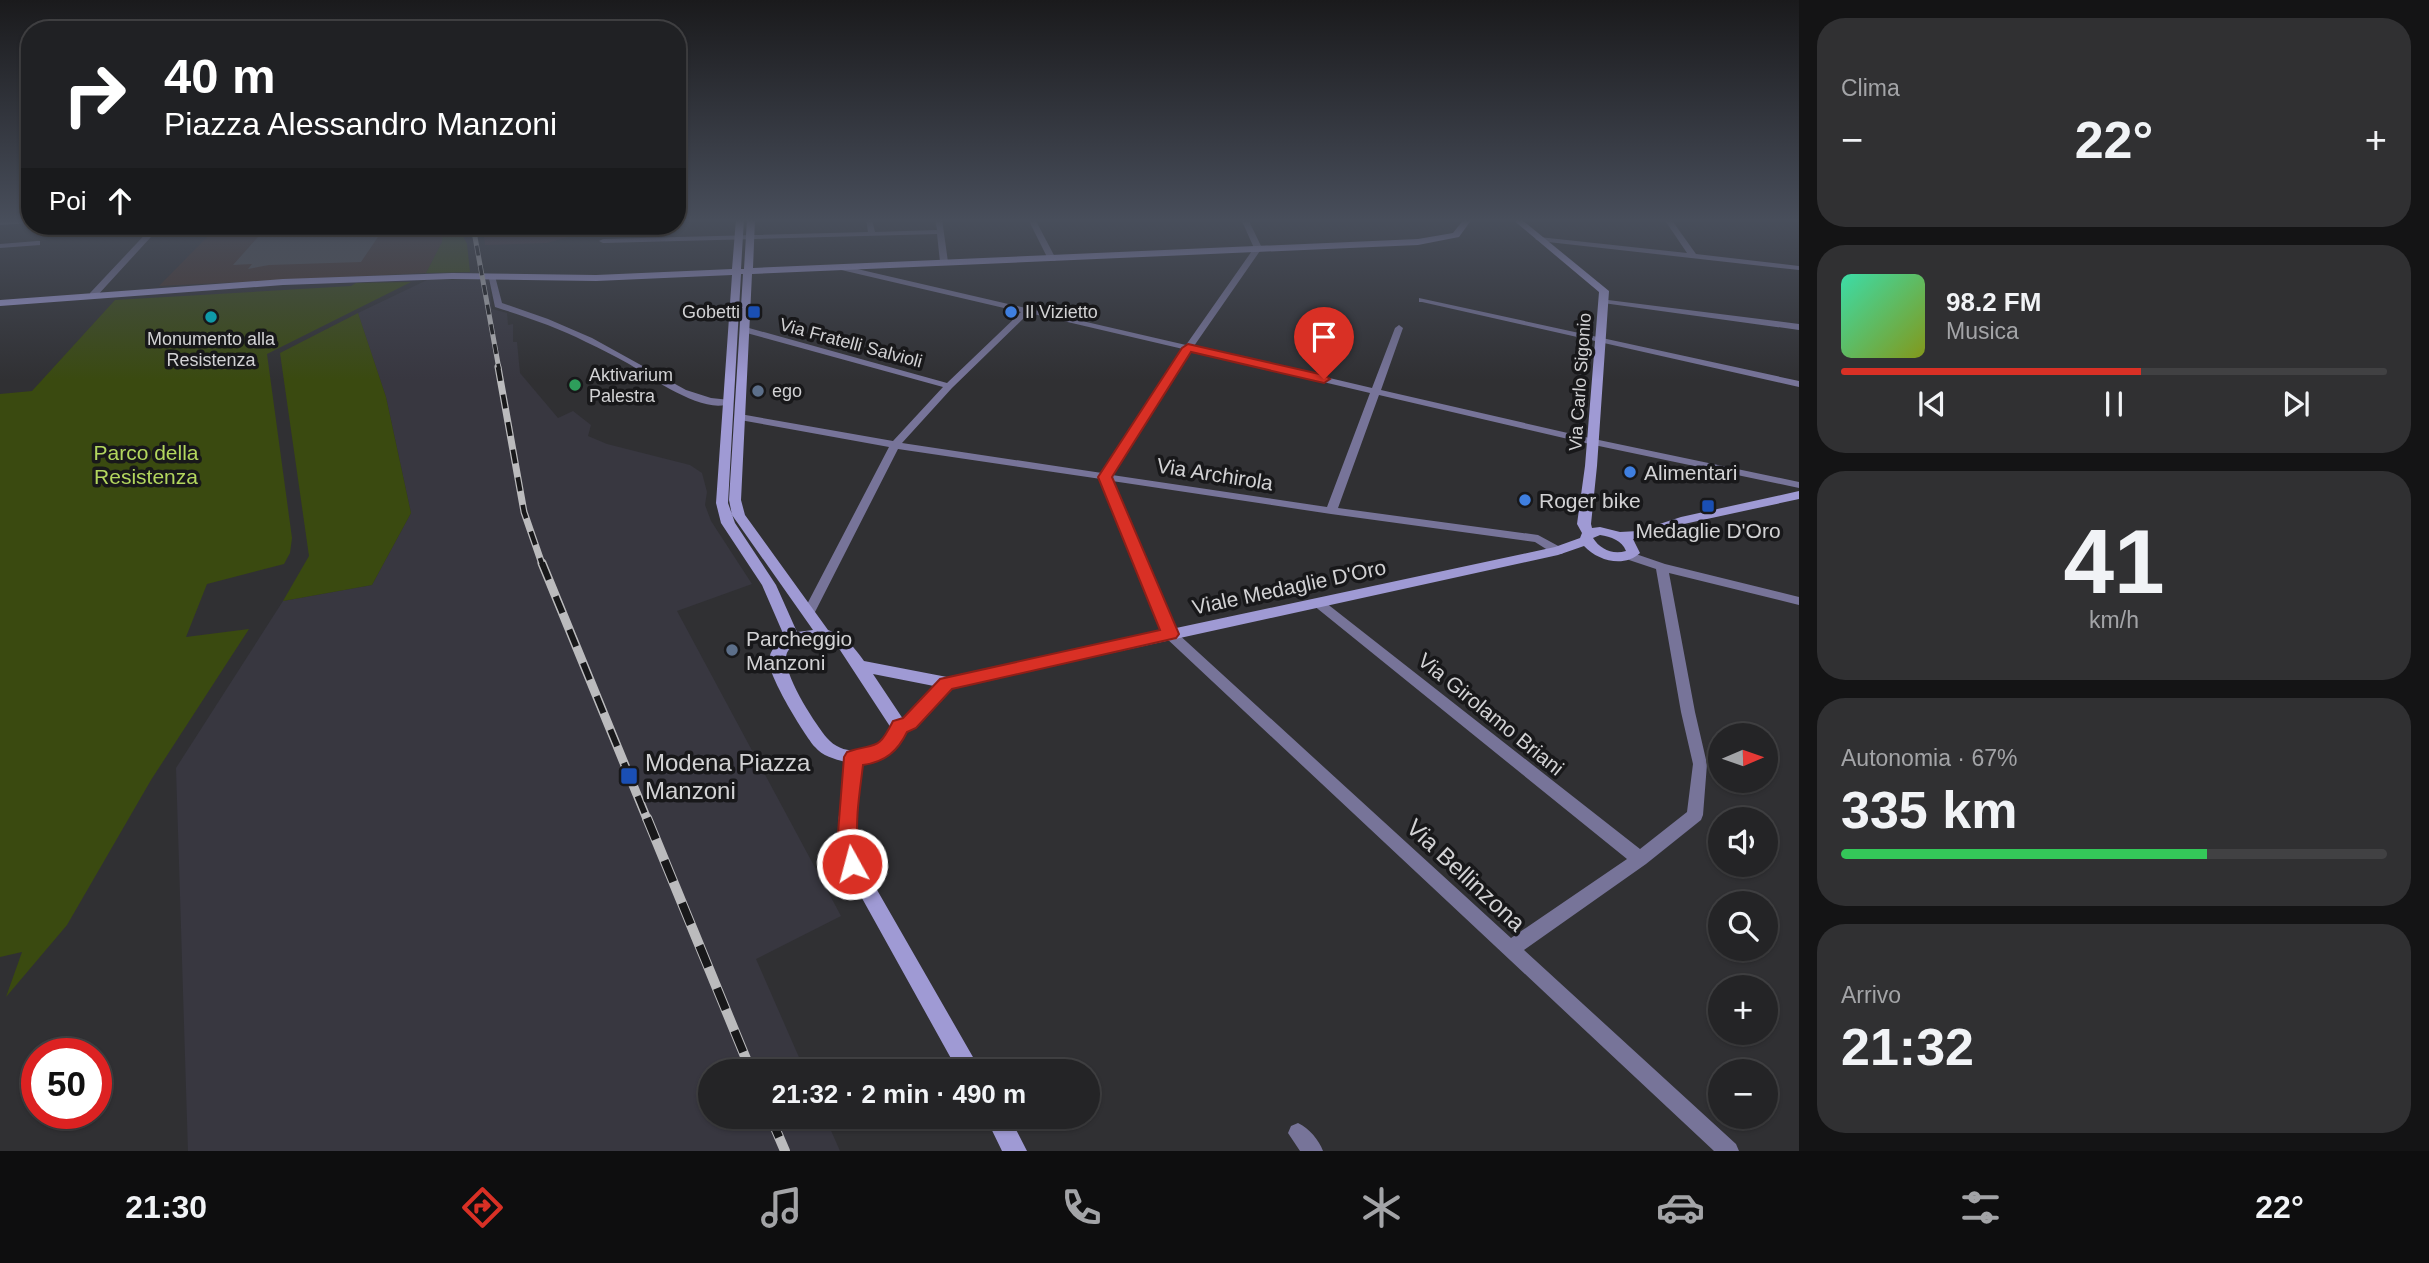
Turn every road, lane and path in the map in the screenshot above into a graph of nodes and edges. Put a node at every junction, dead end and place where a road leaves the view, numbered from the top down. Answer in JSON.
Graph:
{"nodes":[{"id":1,"x":114,"y":273,"type":"edge"},
{"id":2,"x":707,"y":273,"type":"edge"},
{"id":3,"x":743,"y":273,"type":"edge"},
{"id":4,"x":864,"y":273,"type":"edge"},
{"id":5,"x":1241,"y":273,"type":"edge"},
{"id":6,"x":1581,"y":273,"type":"edge"},
{"id":7,"x":491,"y":276,"type":"junction"},
{"id":8,"x":93,"y":295,"type":"junction"},
{"id":9,"x":1422,"y":300,"type":"dead end"},
{"id":10,"x":1603,"y":301,"type":"junction"},
{"id":11,"x":0,"y":303,"type":"edge"},
{"id":12,"x":1027,"y":311,"type":"junction"},
{"id":13,"x":1799,"y":327,"type":"edge"},
{"id":14,"x":1399,"y":328,"type":"dead end"},
{"id":15,"x":739,"y":331,"type":"junction"},
{"id":16,"x":1598,"y":340,"type":"junction"},
{"id":17,"x":1188,"y":348,"type":"junction"},
{"id":18,"x":1799,"y":384,"type":"edge"},
{"id":19,"x":949,"y":386,"type":"junction"},
{"id":20,"x":1378,"y":392,"type":"junction"},
{"id":21,"x":727,"y":402,"type":"junction"},
{"id":22,"x":740,"y":417,"type":"junction"},
{"id":23,"x":1594,"y":442,"type":"junction"},
{"id":24,"x":895,"y":445,"type":"junction"},
{"id":25,"x":1105,"y":477,"type":"junction"},
{"id":26,"x":1799,"y":485,"type":"edge"},
{"id":27,"x":1799,"y":495,"type":"edge"},
{"id":28,"x":1587,"y":507,"type":"junction"},
{"id":29,"x":1331,"y":512,"type":"junction"},
{"id":30,"x":1614,"y":534,"type":"junction"},
{"id":31,"x":1588,"y":537,"type":"junction"},
{"id":32,"x":1633,"y":545,"type":"junction"},
{"id":33,"x":1558,"y":551,"type":"junction"},
{"id":34,"x":1602,"y":553,"type":"junction"},
{"id":35,"x":1662,"y":567,"type":"junction"},
{"id":36,"x":1799,"y":601,"type":"edge"},
{"id":37,"x":1317,"y":602,"type":"junction"},
{"id":38,"x":809,"y":612,"type":"junction"},
{"id":39,"x":823,"y":634,"type":"junction"},
{"id":40,"x":1170,"y":634,"type":"junction"},
{"id":41,"x":793,"y":640,"type":"junction"},
{"id":42,"x":859,"y":666,"type":"junction"},
{"id":43,"x":947,"y":683,"type":"junction"},
{"id":44,"x":900,"y":727,"type":"junction"},
{"id":45,"x":854,"y":757,"type":"junction"},
{"id":46,"x":1640,"y":859,"type":"junction"},
{"id":47,"x":1510,"y":949,"type":"junction"},
{"id":48,"x":963,"y":1059,"type":"edge"},
{"id":49,"x":1003,"y":1129,"type":"edge"},
{"id":50,"x":1298,"y":1133,"type":"dead end"},
{"id":51,"x":1015,"y":1151,"type":"edge"},
{"id":52,"x":1313,"y":1151,"type":"edge"},
{"id":53,"x":1730,"y":1151,"type":"edge"}],
"edges":[{"from":1,"to":8,"type":"street"},
{"from":2,"to":7,"type":"street"},
{"from":3,"to":15,"type":"street"},
{"from":4,"to":12,"type":"street"},
{"from":5,"to":17,"type":"street"},
{"from":6,"to":10,"type":"street","name":"Via Carlo Sigonio"},
{"from":7,"to":8,"type":"street"},
{"from":7,"to":21,"type":"street"},
{"from":8,"to":11,"type":"street"},
{"from":9,"to":16,"type":"street"},
{"from":10,"to":13,"type":"street"},
{"from":10,"to":16,"type":"street","name":"Via Carlo Sigonio"},
{"from":12,"to":17,"type":"street"},
{"from":12,"to":19,"type":"street"},
{"from":14,"to":20,"type":"street"},
{"from":15,"to":19,"type":"street","name":"Via Fratelli Salvioli"},
{"from":15,"to":21,"type":"street"},
{"from":15,"to":22,"type":"street"},
{"from":16,"to":18,"type":"street"},
{"from":16,"to":23,"type":"street","name":"Via Carlo Sigonio"},
{"from":17,"to":20,"type":"street"},
{"from":17,"to":25,"type":"street"},
{"from":19,"to":24,"type":"street"},
{"from":20,"to":23,"type":"street"},
{"from":20,"to":29,"type":"street"},
{"from":21,"to":41,"type":"street"},
{"from":22,"to":24,"type":"street","name":"Via Archirola"},
{"from":22,"to":38,"type":"street"},
{"from":23,"to":26,"type":"street"},
{"from":23,"to":28,"type":"street","name":"Via Carlo Sigonio"},
{"from":24,"to":25,"type":"street","name":"Via Archirola"},
{"from":24,"to":38,"type":"street"},
{"from":25,"to":29,"type":"street","name":"Via Archirola"},
{"from":25,"to":40,"type":"street"},
{"from":27,"to":32,"type":"street"},
{"from":28,"to":30,"type":"street"},
{"from":28,"to":31,"type":"street","name":"Via Carlo Sigonio"},
{"from":29,"to":33,"type":"street","name":"Via Archirola"},
{"from":30,"to":31,"type":"street","name":"Viale Medaglie D'Oro"},
{"from":30,"to":32,"type":"street"},
{"from":31,"to":33,"type":"street","name":"Viale Medaglie D'Oro"},
{"from":31,"to":34,"type":"street"},
{"from":32,"to":34,"type":"street","name":"Viale Medaglie D'Oro"},
{"from":32,"to":35,"type":"street"},
{"from":33,"to":34,"type":"street","name":"Viale Medaglie D'Oro"},
{"from":33,"to":37,"type":"street","name":"Viale Medaglie D'Oro"},
{"from":35,"to":36,"type":"street"},
{"from":35,"to":46,"type":"street"},
{"from":37,"to":40,"type":"street","name":"Viale Medaglie D'Oro"},
{"from":37,"to":46,"type":"street","name":"Via Girolamo Briani"},
{"from":38,"to":39,"type":"street"},
{"from":39,"to":41,"type":"street"},
{"from":39,"to":42,"type":"street"},
{"from":40,"to":43,"type":"street","name":"Viale Medaglie D'Oro"},
{"from":40,"to":47,"type":"street","name":"Via Bellinzona"},
{"from":41,"to":45,"type":"street"},
{"from":42,"to":43,"type":"street","name":"Viale Medaglie D'Oro"},
{"from":42,"to":44,"type":"street"},
{"from":43,"to":44,"type":"street"},
{"from":44,"to":45,"type":"street"},
{"from":45,"to":48,"type":"street"},
{"from":46,"to":47,"type":"street"},
{"from":47,"to":53,"type":"street","name":"Via Bellinzona"},
{"from":49,"to":51,"type":"street"},
{"from":50,"to":52,"type":"street"}]}
